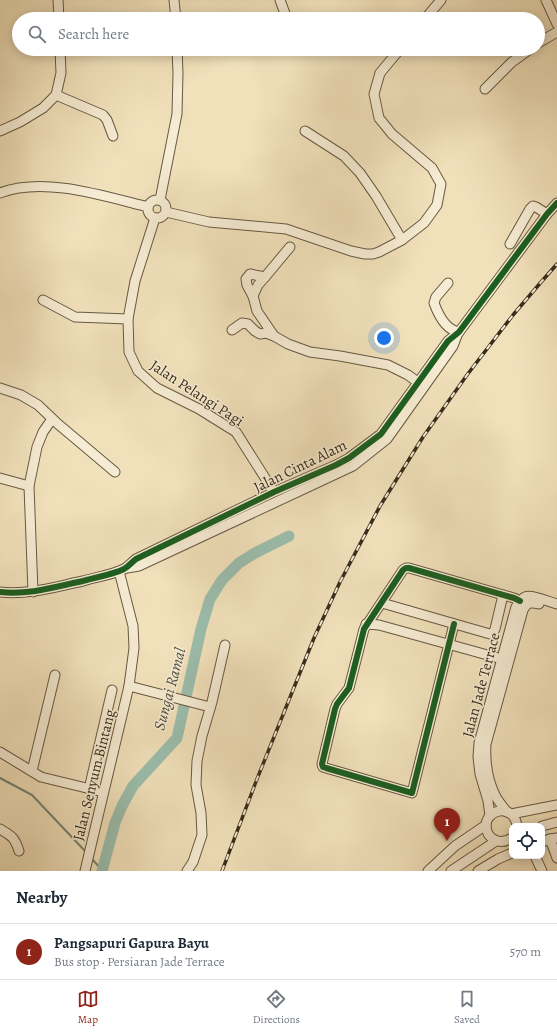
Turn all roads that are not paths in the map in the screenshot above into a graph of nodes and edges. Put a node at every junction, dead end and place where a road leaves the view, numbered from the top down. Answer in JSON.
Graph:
{"nodes":[{"id":1,"x":58,"y":0,"type":"edge"},
{"id":2,"x":174,"y":0,"type":"edge"},
{"id":3,"x":277,"y":0,"type":"edge"},
{"id":4,"x":280,"y":0,"type":"edge"},
{"id":5,"x":441,"y":0,"type":"edge"},
{"id":6,"x":546,"y":0,"type":"edge"},
{"id":7,"x":59,"y":12,"type":"edge"},
{"id":8,"x":175,"y":12,"type":"edge"},
{"id":9,"x":281,"y":12,"type":"edge"},
{"id":10,"x":284,"y":12,"type":"edge"},
{"id":11,"x":431,"y":12,"type":"edge"},
{"id":12,"x":557,"y":24,"type":"edge"},
{"id":13,"x":557,"y":32,"type":"edge"},
{"id":14,"x":545,"y":39,"type":"edge"},
{"id":15,"x":60,"y":56,"type":"edge"},
{"id":16,"x":177,"y":56,"type":"edge"},
{"id":17,"x":394,"y":56,"type":"edge"},
{"id":18,"x":520,"y":56,"type":"edge"},
{"id":19,"x":485,"y":89,"type":"dead end"},
{"id":20,"x":56,"y":95,"type":"junction"},
{"id":21,"x":0,"y":131,"type":"edge"},
{"id":22,"x":305,"y":131,"type":"dead end"},
{"id":23,"x":113,"y":136,"type":"dead end"},
{"id":24,"x":0,"y":193,"type":"edge"},
{"id":25,"x":160,"y":200,"type":"junction"},
{"id":26,"x":557,"y":203,"type":"edge"},
{"id":27,"x":148,"y":207,"type":"junction"},
{"id":28,"x":166,"y":212,"type":"junction"},
{"id":29,"x":547,"y":214,"type":"junction"},
{"id":30,"x":155,"y":218,"type":"junction"},
{"id":31,"x":402,"y":240,"type":"junction"},
{"id":32,"x":510,"y":244,"type":"dead end"},
{"id":33,"x":290,"y":247,"type":"dead end"},
{"id":34,"x":265,"y":277,"type":"junction"},
{"id":35,"x":448,"y":283,"type":"dead end"},
{"id":36,"x":253,"y":296,"type":"junction"},
{"id":37,"x":43,"y":300,"type":"dead end"},
{"id":38,"x":128,"y":320,"type":"junction"},
{"id":39,"x":232,"y":330,"type":"dead end"},
{"id":40,"x":459,"y":332,"type":"junction"},
{"id":41,"x":274,"y":336,"type":"junction"},
{"id":42,"x":422,"y":385,"type":"junction"},
{"id":43,"x":0,"y":388,"type":"edge"},
{"id":44,"x":52,"y":419,"type":"junction"},
{"id":45,"x":115,"y":472,"type":"dead end"},
{"id":46,"x":0,"y":478,"type":"edge"},
{"id":47,"x":29,"y":486,"type":"junction"},
{"id":48,"x":274,"y":492,"type":"junction"},
{"id":49,"x":123,"y":569,"type":"junction"},
{"id":50,"x":0,"y":592,"type":"edge"},
{"id":51,"x":33,"y":592,"type":"junction"},
{"id":52,"x":503,"y":595,"type":"junction"},
{"id":53,"x":520,"y":601,"type":"junction"},
{"id":54,"x":382,"y":603,"type":"junction"},
{"id":55,"x":557,"y":604,"type":"edge"},
{"id":56,"x":557,"y":608,"type":"edge"},
{"id":57,"x":366,"y":624,"type":"junction"},
{"id":58,"x":454,"y":624,"type":"junction"},
{"id":59,"x":449,"y":644,"type":"junction"},
{"id":60,"x":225,"y":645,"type":"dead end"},
{"id":61,"x":511,"y":653,"type":"junction"},
{"id":62,"x":502,"y":659,"type":"junction"},
{"id":63,"x":507,"y":670,"type":"junction"},
{"id":64,"x":56,"y":675,"type":"dead end"},
{"id":65,"x":129,"y":686,"type":"junction"},
{"id":66,"x":112,"y":690,"type":"dead end"},
{"id":67,"x":208,"y":706,"type":"junction"},
{"id":68,"x":0,"y":752,"type":"edge"},
{"id":69,"x":32,"y":771,"type":"junction"},
{"id":70,"x":89,"y":789,"type":"junction"},
{"id":71,"x":103,"y":792,"type":"junction"},
{"id":72,"x":557,"y":805,"type":"edge"},
{"id":73,"x":509,"y":813,"type":"junction"},
{"id":74,"x":490,"y":816,"type":"junction"},
{"id":75,"x":557,"y":822,"type":"edge"},
{"id":76,"x":516,"y":823,"type":"edge"},
{"id":77,"x":486,"y":825,"type":"junction"},
{"id":78,"x":545,"y":825,"type":"edge"},
{"id":79,"x":0,"y":829,"type":"edge"},
{"id":80,"x":509,"y":840,"type":"edge"},
{"id":81,"x":550,"y":840,"type":"edge"},
{"id":82,"x":496,"y":841,"type":"junction"},
{"id":83,"x":19,"y":851,"type":"dead end"},
{"id":84,"x":509,"y":854,"type":"edge"},
{"id":85,"x":557,"y":858,"type":"edge"},
{"id":86,"x":536,"y":859,"type":"edge"},
{"id":87,"x":84,"y":871,"type":"edge"},
{"id":88,"x":187,"y":871,"type":"edge"},
{"id":89,"x":428,"y":871,"type":"edge"},
{"id":90,"x":451,"y":871,"type":"edge"},
{"id":91,"x":478,"y":871,"type":"edge"},
{"id":92,"x":542,"y":871,"type":"edge"}],
"edges":[{"from":1,"to":7,"type":"street"},
{"from":2,"to":8,"type":"street"},
{"from":3,"to":9,"type":"street"},
{"from":4,"to":10,"type":"street"},
{"from":5,"to":11,"type":"street"},
{"from":6,"to":12,"type":"street"},
{"from":13,"to":14,"type":"street"},
{"from":15,"to":20,"type":"street"},
{"from":16,"to":25,"type":"street"},
{"from":17,"to":31,"type":"street"},
{"from":18,"to":19,"type":"street"},
{"from":20,"to":21,"type":"street"},
{"from":20,"to":23,"type":"street"},
{"from":22,"to":31,"type":"street"},
{"from":24,"to":27,"type":"street"},
{"from":25,"to":27,"type":"street"},
{"from":25,"to":28,"type":"street"},
{"from":26,"to":29,"type":"street","name":"Jalan Cinta Alam"},
{"from":27,"to":30,"type":"street"},
{"from":28,"to":30,"type":"street"},
{"from":28,"to":31,"type":"street"},
{"from":29,"to":32,"type":"street"},
{"from":29,"to":40,"type":"street","name":"Jalan Cinta Alam"},
{"from":30,"to":38,"type":"street","name":"Jalan Pelangi Pagi"},
{"from":33,"to":34,"type":"street"},
{"from":34,"to":36,"type":"street"},
{"from":34,"to":36,"type":"street"},
{"from":35,"to":40,"type":"street"},
{"from":36,"to":41,"type":"street"},
{"from":37,"to":38,"type":"street"},
{"from":38,"to":48,"type":"street","name":"Jalan Pelangi Pagi"},
{"from":39,"to":41,"type":"street"},
{"from":40,"to":42,"type":"street","name":"Jalan Cinta Alam"},
{"from":41,"to":42,"type":"street"},
{"from":42,"to":48,"type":"street","name":"Jalan Cinta Alam"},
{"from":42,"to":49,"type":"street","name":"Jalan Cinta Alam"},
{"from":43,"to":44,"type":"street"},
{"from":44,"to":45,"type":"street"},
{"from":44,"to":47,"type":"street"},
{"from":46,"to":47,"type":"street"},
{"from":47,"to":51,"type":"street"},
{"from":48,"to":49,"type":"street","name":"Jalan Cinta Alam"},
{"from":49,"to":51,"type":"street","name":"Jalan Cinta Alam"},
{"from":49,"to":65,"type":"street","name":"Jalan Senyum Bintang"},
{"from":50,"to":51,"type":"street","name":"Jalan Cinta Alam"},
{"from":52,"to":53,"type":"street"},
{"from":52,"to":54,"type":"street"},
{"from":52,"to":58,"type":"street"},
{"from":53,"to":55,"type":"street"},
{"from":53,"to":62,"type":"street","name":"Jalan Jade Terrace"},
{"from":54,"to":57,"type":"street"},
{"from":54,"to":58,"type":"street"},
{"from":56,"to":61,"type":"street","name":"Jalan Jade Terrace"},
{"from":57,"to":59,"type":"street"},
{"from":57,"to":59,"type":"street"},
{"from":58,"to":59,"type":"street"},
{"from":59,"to":62,"type":"street"},
{"from":60,"to":67,"type":"street"},
{"from":61,"to":62,"type":"street"},
{"from":61,"to":63,"type":"street","name":"Jalan Jade Terrace"},
{"from":62,"to":63,"type":"street"},
{"from":62,"to":74,"type":"street","name":"Jalan Jade Terrace"},
{"from":63,"to":73,"type":"street","name":"Jalan Jade Terrace"},
{"from":64,"to":69,"type":"street"},
{"from":65,"to":67,"type":"street"},
{"from":65,"to":71,"type":"street","name":"Jalan Senyum Bintang"},
{"from":66,"to":70,"type":"street"},
{"from":67,"to":88,"type":"street"},
{"from":68,"to":69,"type":"street"},
{"from":69,"to":70,"type":"street"},
{"from":70,"to":71,"type":"street"},
{"from":71,"to":87,"type":"street","name":"Jalan Senyum Bintang"},
{"from":72,"to":73,"type":"street"},
{"from":73,"to":74,"type":"street"},
{"from":73,"to":76,"type":"street","name":"Jalan Jade Terrace"},
{"from":74,"to":77,"type":"street"},
{"from":75,"to":78,"type":"street"},
{"from":77,"to":82,"type":"street"},
{"from":77,"to":89,"type":"street"},
{"from":79,"to":83,"type":"street"},
{"from":80,"to":82,"type":"street"},
{"from":81,"to":85,"type":"street"},
{"from":82,"to":90,"type":"street"},
{"from":84,"to":91,"type":"street"},
{"from":86,"to":92,"type":"street"}]}
